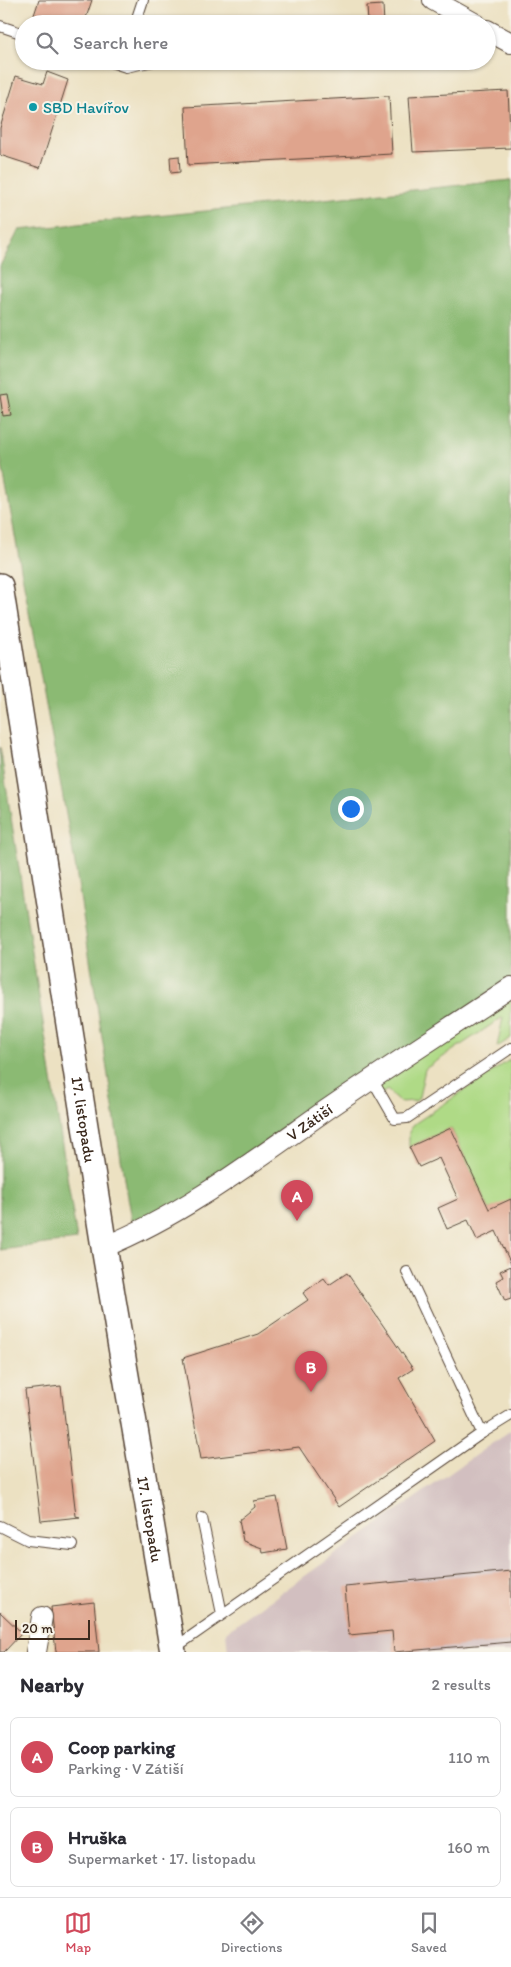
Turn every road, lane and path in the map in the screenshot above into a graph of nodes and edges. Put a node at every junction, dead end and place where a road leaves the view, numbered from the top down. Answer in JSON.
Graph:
{"nodes":[{"id":1,"x":143,"y":0,"type":"edge"},
{"id":2,"x":433,"y":0,"type":"edge"},
{"id":3,"x":138,"y":15,"type":"edge"},
{"id":4,"x":460,"y":15,"type":"edge"},
{"id":5,"x":0,"y":26,"type":"edge"},
{"id":6,"x":15,"y":31,"type":"edge"},
{"id":7,"x":496,"y":35,"type":"edge"},
{"id":8,"x":511,"y":43,"type":"edge"},
{"id":9,"x":0,"y":586,"type":"edge"},
{"id":10,"x":511,"y":987,"type":"edge"},
{"id":11,"x":511,"y":1048,"type":"edge"},
{"id":12,"x":372,"y":1079,"type":"junction"},
{"id":13,"x":104,"y":1247,"type":"junction"},
{"id":14,"x":407,"y":1272,"type":"dead end"},
{"id":15,"x":511,"y":1415,"type":"edge"},
{"id":16,"x":482,"y":1433,"type":"junction"},
{"id":17,"x":202,"y":1518,"type":"dead end"},
{"id":18,"x":0,"y":1526,"type":"edge"},
{"id":19,"x":72,"y":1545,"type":"dead end"},
{"id":20,"x":222,"y":1614,"type":"junction"},
{"id":21,"x":42,"y":1617,"type":"dead end"},
{"id":22,"x":173,"y":1651,"type":"edge"},
{"id":23,"x":36,"y":1652,"type":"edge"}],
"edges":[{"from":1,"to":3,"type":"lane"},
{"from":2,"to":4,"type":"street"},
{"from":5,"to":6,"type":"lane"},
{"from":7,"to":8,"type":"street"},
{"from":9,"to":13,"type":"street","name":"17. listopadu"},
{"from":10,"to":12,"type":"street","name":"V Zátiší"},
{"from":11,"to":12,"type":"lane"},
{"from":12,"to":13,"type":"street","name":"V Zátiší"},
{"from":13,"to":22,"type":"street","name":"17. listopadu"},
{"from":14,"to":16,"type":"lane"},
{"from":15,"to":16,"type":"lane"},
{"from":16,"to":20,"type":"lane"},
{"from":17,"to":20,"type":"lane"},
{"from":18,"to":19,"type":"lane"},
{"from":20,"to":22,"type":"lane"},
{"from":21,"to":23,"type":"street"}]}
